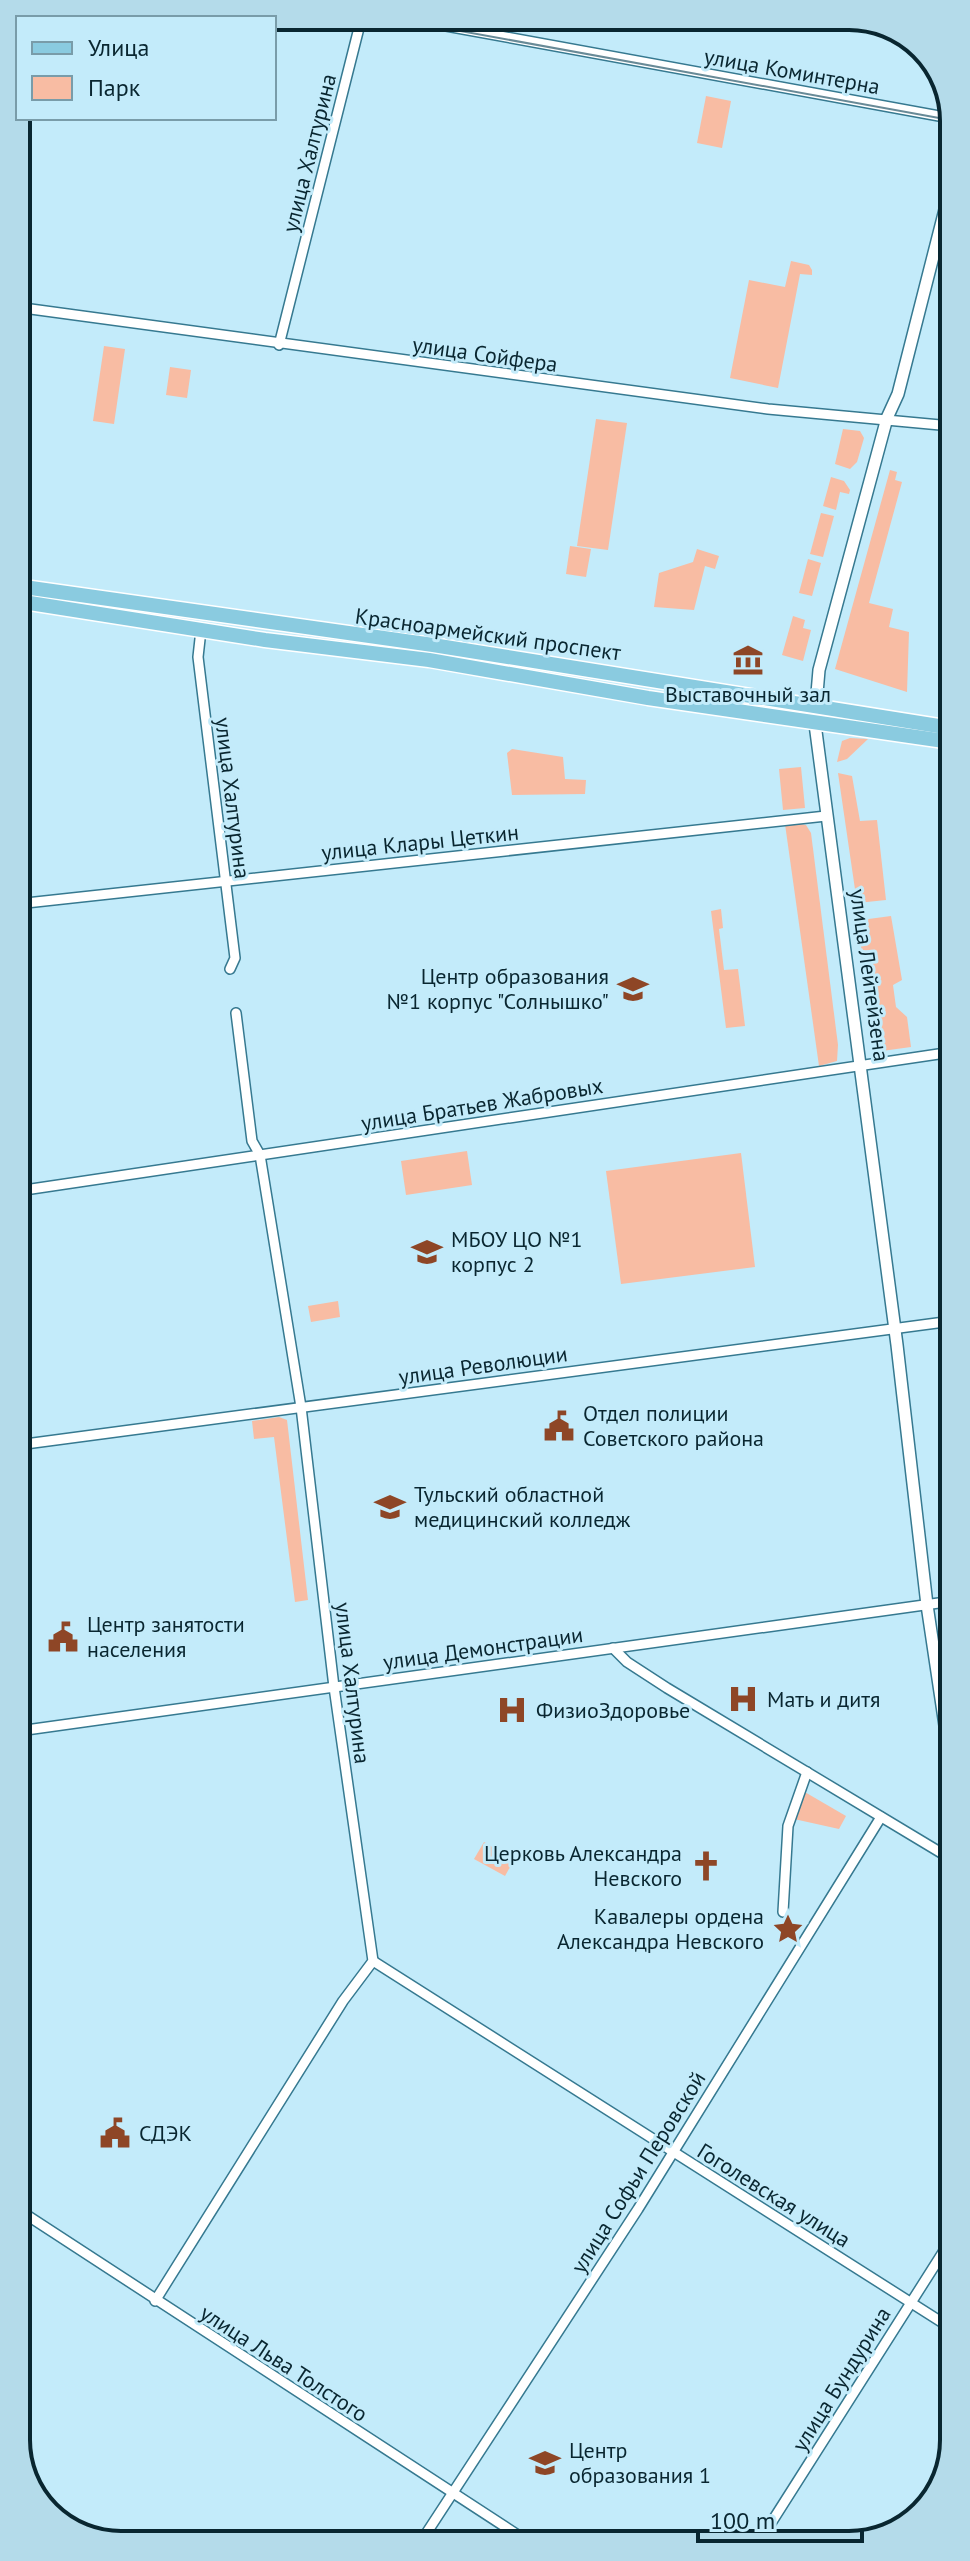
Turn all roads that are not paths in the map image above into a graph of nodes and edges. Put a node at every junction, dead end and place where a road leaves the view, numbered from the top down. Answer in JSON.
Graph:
{"nodes":[{"id":1,"x":358,"y":30,"type":"edge"},
{"id":2,"x":468,"y":30,"type":"edge"},
{"id":3,"x":940,"y":116,"type":"edge"},
{"id":4,"x":940,"y":229,"type":"edge"},
{"id":5,"x":30,"y":309,"type":"edge"},
{"id":6,"x":279,"y":345,"type":"junction"},
{"id":7,"x":887,"y":418,"type":"junction"},
{"id":8,"x":940,"y":425,"type":"edge"},
{"id":9,"x":30,"y":588,"type":"edge"},
{"id":10,"x":30,"y":603,"type":"edge"},
{"id":11,"x":201,"y":630,"type":"junction"},
{"id":12,"x":816,"y":705,"type":"junction"},
{"id":13,"x":815,"y":724,"type":"junction"},
{"id":14,"x":940,"y":726,"type":"edge"},
{"id":15,"x":940,"y":741,"type":"edge"},
{"id":16,"x":826,"y":816,"type":"junction"},
{"id":17,"x":225,"y":881,"type":"junction"},
{"id":18,"x":30,"y":903,"type":"edge"},
{"id":19,"x":230,"y":969,"type":"dead end"},
{"id":20,"x":236,"y":1013,"type":"dead end"},
{"id":21,"x":940,"y":1054,"type":"edge"},
{"id":22,"x":860,"y":1065,"type":"junction"},
{"id":23,"x":260,"y":1155,"type":"junction"},
{"id":24,"x":30,"y":1189,"type":"edge"},
{"id":25,"x":940,"y":1322,"type":"edge"},
{"id":26,"x":895,"y":1328,"type":"junction"},
{"id":27,"x":301,"y":1407,"type":"junction"},
{"id":28,"x":30,"y":1443,"type":"edge"},
{"id":29,"x":940,"y":1603,"type":"edge"},
{"id":30,"x":927,"y":1605,"type":"junction"},
{"id":31,"x":613,"y":1648,"type":"junction"},
{"id":32,"x":334,"y":1687,"type":"junction"},
{"id":33,"x":940,"y":1692,"type":"edge"},
{"id":34,"x":30,"y":1729,"type":"edge"},
{"id":35,"x":807,"y":1772,"type":"junction"},
{"id":36,"x":881,"y":1817,"type":"junction"},
{"id":37,"x":940,"y":1852,"type":"edge"},
{"id":38,"x":783,"y":1912,"type":"dead end"},
{"id":39,"x":373,"y":1961,"type":"junction"},
{"id":40,"x":672,"y":2152,"type":"junction"},
{"id":41,"x":30,"y":2217,"type":"edge"},
{"id":42,"x":940,"y":2257,"type":"edge"},
{"id":43,"x":155,"y":2301,"type":"junction"},
{"id":44,"x":910,"y":2303,"type":"junction"},
{"id":45,"x":940,"y":2321,"type":"edge"},
{"id":46,"x":452,"y":2493,"type":"junction"},
{"id":47,"x":428,"y":2531,"type":"edge"},
{"id":48,"x":511,"y":2531,"type":"edge"},
{"id":49,"x":766,"y":2531,"type":"edge"}],
"edges":[{"from":1,"to":6,"type":"street","name":"улица Халтурина"},
{"from":2,"to":3,"type":"street","name":"улица Коминтерна"},
{"from":4,"to":7,"type":"street","name":"улица Лейтейзена"},
{"from":5,"to":6,"type":"street","name":"улица Сойфера"},
{"from":6,"to":7,"type":"street","name":"улица Сойфера"},
{"from":7,"to":8,"type":"street","name":"улица Сойфера"},
{"from":7,"to":12,"type":"street","name":"улица Лейтейзена"},
{"from":9,"to":12,"type":"main road","name":"Красноармейский проспект"},
{"from":10,"to":11,"type":"main road","name":"Красноармейский проспект"},
{"from":11,"to":13,"type":"main road","name":"Красноармейский проспект"},
{"from":11,"to":17,"type":"street","name":"улица Халтурина"},
{"from":12,"to":13,"type":"main road","name":"улица Лейтейзена"},
{"from":12,"to":14,"type":"main road","name":"Красноармейский проспект"},
{"from":13,"to":15,"type":"main road","name":"Красноармейский проспект"},
{"from":13,"to":16,"type":"street","name":"улица Лейтейзена"},
{"from":16,"to":17,"type":"street","name":"улица Клары Цеткин"},
{"from":16,"to":22,"type":"street","name":"улица Лейтейзена"},
{"from":17,"to":18,"type":"street","name":"улица Клары Цеткин"},
{"from":17,"to":19,"type":"street","name":"улица Халтурина"},
{"from":20,"to":23,"type":"street","name":"улица Халтурина"},
{"from":21,"to":22,"type":"street","name":"улица Братьев Жабровых"},
{"from":22,"to":23,"type":"street","name":"улица Братьев Жабровых"},
{"from":22,"to":26,"type":"street","name":"улица Лейтейзена"},
{"from":23,"to":24,"type":"street","name":"улица Братьев Жабровых"},
{"from":23,"to":27,"type":"street","name":"улица Халтурина"},
{"from":25,"to":26,"type":"street","name":"улица Революции"},
{"from":26,"to":27,"type":"street","name":"улица Революции"},
{"from":26,"to":30,"type":"street","name":"улица Лейтейзена"},
{"from":27,"to":28,"type":"street","name":"улица Революции"},
{"from":27,"to":32,"type":"street","name":"улица Халтурина"},
{"from":29,"to":30,"type":"street","name":"улица Демонстрации"},
{"from":30,"to":31,"type":"street","name":"улица Демонстрации"},
{"from":30,"to":33,"type":"street","name":"улица Лейтейзена"},
{"from":31,"to":32,"type":"street","name":"улица Демонстрации"},
{"from":31,"to":35,"type":"street"},
{"from":32,"to":34,"type":"street","name":"улица Демонстрации"},
{"from":32,"to":39,"type":"street","name":"улица Халтурина"},
{"from":35,"to":36,"type":"street"},
{"from":35,"to":38,"type":"street"},
{"from":36,"to":37,"type":"street"},
{"from":36,"to":40,"type":"street","name":"улица Софьи Перовской"},
{"from":39,"to":40,"type":"street","name":"Гоголевская улица"},
{"from":39,"to":43,"type":"street"},
{"from":40,"to":44,"type":"street","name":"Гоголевская улица"},
{"from":40,"to":46,"type":"street","name":"улица Софьи Перовской"},
{"from":41,"to":43,"type":"street","name":"улица Льва Толстого"},
{"from":42,"to":44,"type":"street","name":"улица Бундурина"},
{"from":43,"to":46,"type":"street","name":"улица Льва Толстого"},
{"from":44,"to":45,"type":"street","name":"Гоголевская улица"},
{"from":44,"to":49,"type":"street","name":"улица Бундурина"},
{"from":46,"to":47,"type":"street","name":"улица Софьи Перовской"},
{"from":46,"to":48,"type":"street","name":"улица Льва Толстого"}]}
